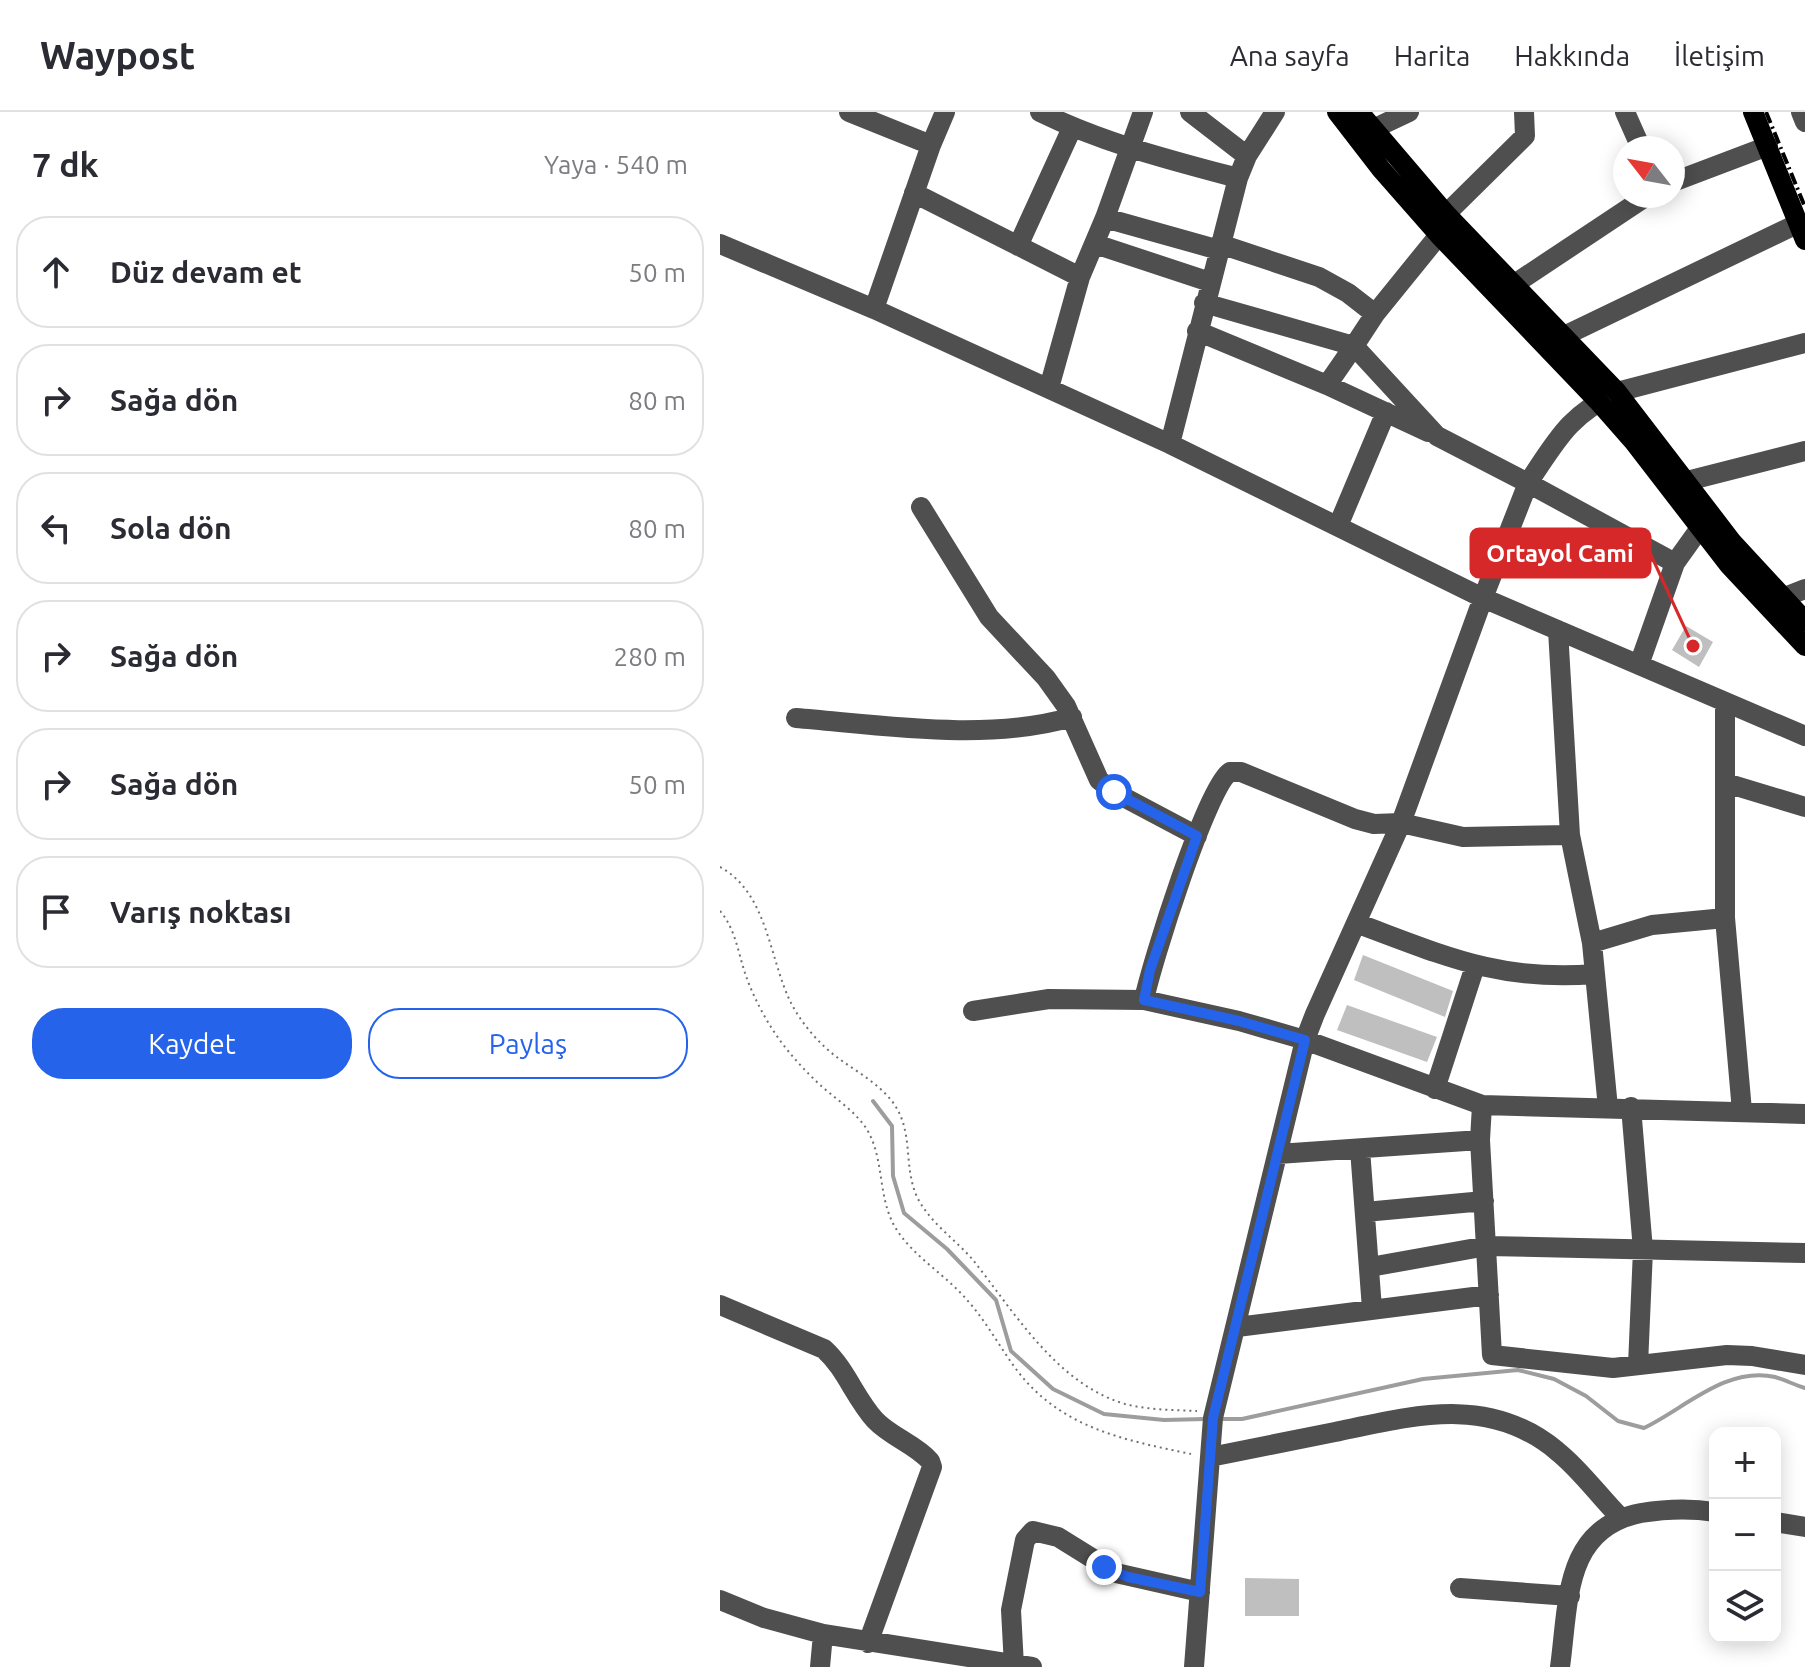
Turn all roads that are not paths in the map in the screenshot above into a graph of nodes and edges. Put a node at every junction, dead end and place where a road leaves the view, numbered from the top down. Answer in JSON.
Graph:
{"nodes":[{"id":1,"x":849,"y":112,"type":"edge"},
{"id":2,"x":945,"y":112,"type":"edge"},
{"id":3,"x":1040,"y":112,"type":"edge"},
{"id":4,"x":1143,"y":112,"type":"edge"},
{"id":5,"x":1190,"y":112,"type":"edge"},
{"id":6,"x":1275,"y":112,"type":"edge"},
{"id":7,"x":1337,"y":112,"type":"edge"},
{"id":8,"x":1359,"y":112,"type":"edge"},
{"id":9,"x":1409,"y":112,"type":"edge"},
{"id":10,"x":1524,"y":112,"type":"edge"},
{"id":11,"x":1625,"y":112,"type":"edge"},
{"id":12,"x":1753,"y":112,"type":"edge"},
{"id":13,"x":1801,"y":112,"type":"edge"},
{"id":14,"x":1805,"y":122,"type":"edge"},
{"id":15,"x":1072,"y":128,"type":"junction"},
{"id":16,"x":1373,"y":129,"type":"junction"},
{"id":17,"x":1636,"y":136,"type":"edge"},
{"id":18,"x":931,"y":145,"type":"junction"},
{"id":19,"x":1768,"y":146,"type":"junction"},
{"id":20,"x":1129,"y":149,"type":"junction"},
{"id":21,"x":1247,"y":156,"type":"junction"},
{"id":22,"x":1685,"y":177,"type":"edge"},
{"id":23,"x":1238,"y":178,"type":"junction"},
{"id":24,"x":914,"y":193,"type":"junction"},
{"id":25,"x":1629,"y":208,"type":"edge"},
{"id":26,"x":1446,"y":214,"type":"junction"},
{"id":27,"x":1105,"y":218,"type":"junction"},
{"id":28,"x":1802,"y":231,"type":"edge"},
{"id":29,"x":1439,"y":235,"type":"junction"},
{"id":30,"x":720,"y":244,"type":"edge"},
{"id":31,"x":1095,"y":244,"type":"junction"},
{"id":32,"x":1018,"y":246,"type":"junction"},
{"id":33,"x":1219,"y":247,"type":"junction"},
{"id":34,"x":1080,"y":277,"type":"junction"},
{"id":35,"x":1210,"y":282,"type":"junction"},
{"id":36,"x":1513,"y":285,"type":"junction"},
{"id":37,"x":1204,"y":303,"type":"junction"},
{"id":38,"x":874,"y":309,"type":"junction"},
{"id":39,"x":1375,"y":314,"type":"junction"},
{"id":40,"x":1197,"y":331,"type":"junction"},
{"id":41,"x":1564,"y":336,"type":"junction"},
{"id":42,"x":1805,"y":343,"type":"edge"},
{"id":43,"x":1354,"y":346,"type":"junction"},
{"id":44,"x":1327,"y":385,"type":"junction"},
{"id":45,"x":1049,"y":388,"type":"junction"},
{"id":46,"x":1617,"y":392,"type":"junction"},
{"id":47,"x":1598,"y":401,"type":"junction"},
{"id":48,"x":1386,"y":412,"type":"junction"},
{"id":49,"x":1437,"y":436,"type":"junction"},
{"id":50,"x":1170,"y":444,"type":"junction"},
{"id":51,"x":1805,"y":451,"type":"edge"},
{"id":52,"x":1687,"y":481,"type":"junction"},
{"id":53,"x":1528,"y":483,"type":"junction"},
{"id":54,"x":921,"y":507,"type":"dead end"},
{"id":55,"x":1338,"y":526,"type":"junction"},
{"id":56,"x":1700,"y":528,"type":"junction"},
{"id":57,"x":1675,"y":563,"type":"junction"},
{"id":58,"x":1805,"y":589,"type":"edge"},
{"id":59,"x":1483,"y":598,"type":"junction"},
{"id":60,"x":1782,"y":598,"type":"junction"},
{"id":61,"x":1805,"y":621,"type":"edge"},
{"id":62,"x":1558,"y":630,"type":"junction"},
{"id":63,"x":1805,"y":646,"type":"edge"},
{"id":64,"x":1639,"y":665,"type":"junction"},
{"id":65,"x":1725,"y":702,"type":"junction"},
{"id":66,"x":1072,"y":717,"type":"junction"},
{"id":67,"x":796,"y":718,"type":"dead end"},
{"id":68,"x":1805,"y":736,"type":"edge"},
{"id":69,"x":1726,"y":783,"type":"junction"},
{"id":70,"x":1805,"y":807,"type":"edge"},
{"id":71,"x":1401,"y":823,"type":"junction"},
{"id":72,"x":1570,"y":835,"type":"junction"},
{"id":73,"x":1197,"y":836,"type":"junction"},
{"id":74,"x":1725,"y":918,"type":"junction"},
{"id":75,"x":1356,"y":923,"type":"junction"},
{"id":76,"x":1592,"y":943,"type":"junction"},
{"id":77,"x":1475,"y":966,"type":"junction"},
{"id":78,"x":1595,"y":974,"type":"junction"},
{"id":79,"x":1144,"y":1000,"type":"junction"},
{"id":80,"x":973,"y":1011,"type":"dead end"},
{"id":81,"x":1305,"y":1040,"type":"junction"},
{"id":82,"x":1435,"y":1089,"type":"junction"},
{"id":83,"x":1482,"y":1105,"type":"junction"},
{"id":84,"x":1631,"y":1107,"type":"junction"},
{"id":85,"x":1608,"y":1108,"type":"junction"},
{"id":86,"x":1742,"y":1111,"type":"junction"},
{"id":87,"x":1805,"y":1114,"type":"edge"},
{"id":88,"x":1480,"y":1140,"type":"junction"},
{"id":89,"x":1360,"y":1149,"type":"junction"},
{"id":90,"x":1278,"y":1154,"type":"junction"},
{"id":91,"x":1484,"y":1201,"type":"junction"},
{"id":92,"x":1365,"y":1212,"type":"junction"},
{"id":93,"x":1487,"y":1246,"type":"junction"},
{"id":94,"x":1643,"y":1250,"type":"junction"},
{"id":95,"x":1805,"y":1253,"type":"edge"},
{"id":96,"x":1370,"y":1267,"type":"junction"},
{"id":97,"x":1489,"y":1295,"type":"junction"},
{"id":98,"x":720,"y":1305,"type":"edge"},
{"id":99,"x":1372,"y":1309,"type":"junction"},
{"id":100,"x":1237,"y":1327,"type":"junction"},
{"id":101,"x":1638,"y":1365,"type":"junction"},
{"id":102,"x":1805,"y":1365,"type":"edge"},
{"id":103,"x":1210,"y":1457,"type":"junction"},
{"id":104,"x":1709,"y":1512,"type":"edge"},
{"id":105,"x":1620,"y":1517,"type":"junction"},
{"id":106,"x":1781,"y":1523,"type":"edge"},
{"id":107,"x":1805,"y":1527,"type":"edge"},
{"id":108,"x":1460,"y":1588,"type":"dead end"},
{"id":109,"x":1200,"y":1592,"type":"junction"},
{"id":110,"x":1570,"y":1596,"type":"junction"},
{"id":111,"x":720,"y":1600,"type":"edge"},
{"id":112,"x":823,"y":1634,"type":"junction"},
{"id":113,"x":868,"y":1643,"type":"junction"},
{"id":114,"x":1023,"y":1666,"type":"edge"},
{"id":115,"x":820,"y":1667,"type":"edge"},
{"id":116,"x":1194,"y":1667,"type":"edge"},
{"id":117,"x":1560,"y":1667,"type":"edge"}],
"edges":[{"from":1,"to":18,"type":"street"},
{"from":2,"to":18,"type":"street"},
{"from":3,"to":15,"type":"street"},
{"from":4,"to":20,"type":"street"},
{"from":5,"to":21,"type":"street"},
{"from":6,"to":21,"type":"street"},
{"from":7,"to":29,"type":"main road"},
{"from":8,"to":16,"type":"main road"},
{"from":9,"to":16,"type":"street"},
{"from":10,"to":26,"type":"street"},
{"from":11,"to":17,"type":"street"},
{"from":12,"to":19,"type":"main road"},
{"from":13,"to":14,"type":"street"},
{"from":15,"to":20,"type":"street"},
{"from":15,"to":32,"type":"street"},
{"from":16,"to":26,"type":"main road"},
{"from":18,"to":24,"type":"street"},
{"from":19,"to":22,"type":"street"},
{"from":19,"to":28,"type":"main road"},
{"from":20,"to":23,"type":"street"},
{"from":20,"to":27,"type":"street"},
{"from":21,"to":23,"type":"street"},
{"from":23,"to":33,"type":"street"},
{"from":24,"to":32,"type":"street"},
{"from":24,"to":38,"type":"street"},
{"from":25,"to":36,"type":"street"},
{"from":26,"to":29,"type":"street"},
{"from":26,"to":36,"type":"main road"},
{"from":27,"to":31,"type":"street"},
{"from":27,"to":33,"type":"street"},
{"from":28,"to":41,"type":"street"},
{"from":29,"to":39,"type":"street"},
{"from":29,"to":47,"type":"main road"},
{"from":30,"to":38,"type":"street"},
{"from":31,"to":34,"type":"street"},
{"from":31,"to":35,"type":"street"},
{"from":32,"to":34,"type":"street"},
{"from":33,"to":35,"type":"street"},
{"from":33,"to":39,"type":"street"},
{"from":34,"to":45,"type":"street"},
{"from":35,"to":37,"type":"street"},
{"from":36,"to":41,"type":"main road"},
{"from":37,"to":40,"type":"street"},
{"from":37,"to":43,"type":"street"},
{"from":38,"to":45,"type":"street"},
{"from":39,"to":43,"type":"street"},
{"from":40,"to":44,"type":"street"},
{"from":40,"to":50,"type":"street"},
{"from":41,"to":46,"type":"main road"},
{"from":42,"to":46,"type":"street"},
{"from":43,"to":44,"type":"street"},
{"from":43,"to":49,"type":"street"},
{"from":44,"to":48,"type":"street"},
{"from":45,"to":50,"type":"street"},
{"from":46,"to":47,"type":"street"},
{"from":46,"to":52,"type":"main road"},
{"from":47,"to":53,"type":"street"},
{"from":47,"to":56,"type":"main road"},
{"from":48,"to":49,"type":"street"},
{"from":48,"to":55,"type":"street"},
{"from":49,"to":53,"type":"street"},
{"from":50,"to":55,"type":"street"},
{"from":51,"to":52,"type":"street"},
{"from":52,"to":60,"type":"main road"},
{"from":53,"to":57,"type":"street"},
{"from":53,"to":59,"type":"street"},
{"from":54,"to":66,"type":"street"},
{"from":55,"to":59,"type":"street"},
{"from":56,"to":57,"type":"street"},
{"from":56,"to":63,"type":"main road"},
{"from":57,"to":64,"type":"street"},
{"from":58,"to":60,"type":"street"},
{"from":59,"to":62,"type":"street"},
{"from":59,"to":71,"type":"street"},
{"from":60,"to":61,"type":"main road"},
{"from":62,"to":64,"type":"street"},
{"from":62,"to":72,"type":"street"},
{"from":64,"to":65,"type":"street"},
{"from":65,"to":68,"type":"street"},
{"from":65,"to":69,"type":"street"},
{"from":66,"to":67,"type":"street"},
{"from":66,"to":73,"type":"street"},
{"from":69,"to":70,"type":"street"},
{"from":69,"to":74,"type":"street"},
{"from":71,"to":72,"type":"street"},
{"from":71,"to":73,"type":"street"},
{"from":71,"to":75,"type":"street"},
{"from":72,"to":76,"type":"street"},
{"from":73,"to":79,"type":"street"},
{"from":74,"to":76,"type":"street"},
{"from":74,"to":86,"type":"street"},
{"from":75,"to":77,"type":"street"},
{"from":75,"to":81,"type":"street"},
{"from":76,"to":78,"type":"street"},
{"from":77,"to":78,"type":"street"},
{"from":77,"to":82,"type":"street"},
{"from":78,"to":85,"type":"street"},
{"from":79,"to":80,"type":"street"},
{"from":79,"to":81,"type":"street"},
{"from":81,"to":82,"type":"street"},
{"from":81,"to":90,"type":"street"},
{"from":82,"to":83,"type":"street"},
{"from":83,"to":85,"type":"street"},
{"from":83,"to":88,"type":"street"},
{"from":84,"to":85,"type":"street"},
{"from":84,"to":86,"type":"street"},
{"from":84,"to":94,"type":"street"},
{"from":86,"to":87,"type":"street"},
{"from":88,"to":89,"type":"street"},
{"from":88,"to":91,"type":"street"},
{"from":89,"to":90,"type":"street"},
{"from":89,"to":92,"type":"street"},
{"from":90,"to":100,"type":"street"},
{"from":91,"to":92,"type":"street"},
{"from":91,"to":93,"type":"street"},
{"from":92,"to":96,"type":"street"},
{"from":93,"to":94,"type":"street"},
{"from":93,"to":96,"type":"street"},
{"from":93,"to":97,"type":"street"},
{"from":94,"to":95,"type":"street"},
{"from":94,"to":101,"type":"street"},
{"from":96,"to":99,"type":"street"},
{"from":97,"to":99,"type":"street"},
{"from":97,"to":101,"type":"street"},
{"from":98,"to":113,"type":"street"},
{"from":99,"to":100,"type":"street"},
{"from":100,"to":103,"type":"street"},
{"from":101,"to":102,"type":"street"},
{"from":103,"to":105,"type":"street"},
{"from":103,"to":109,"type":"street"},
{"from":104,"to":105,"type":"street"},
{"from":105,"to":110,"type":"street"},
{"from":106,"to":107,"type":"street"},
{"from":108,"to":110,"type":"street"},
{"from":109,"to":114,"type":"street"},
{"from":109,"to":116,"type":"street"},
{"from":110,"to":117,"type":"street"},
{"from":111,"to":112,"type":"street"},
{"from":112,"to":113,"type":"street"},
{"from":112,"to":115,"type":"street"},
{"from":113,"to":114,"type":"street"}]}
